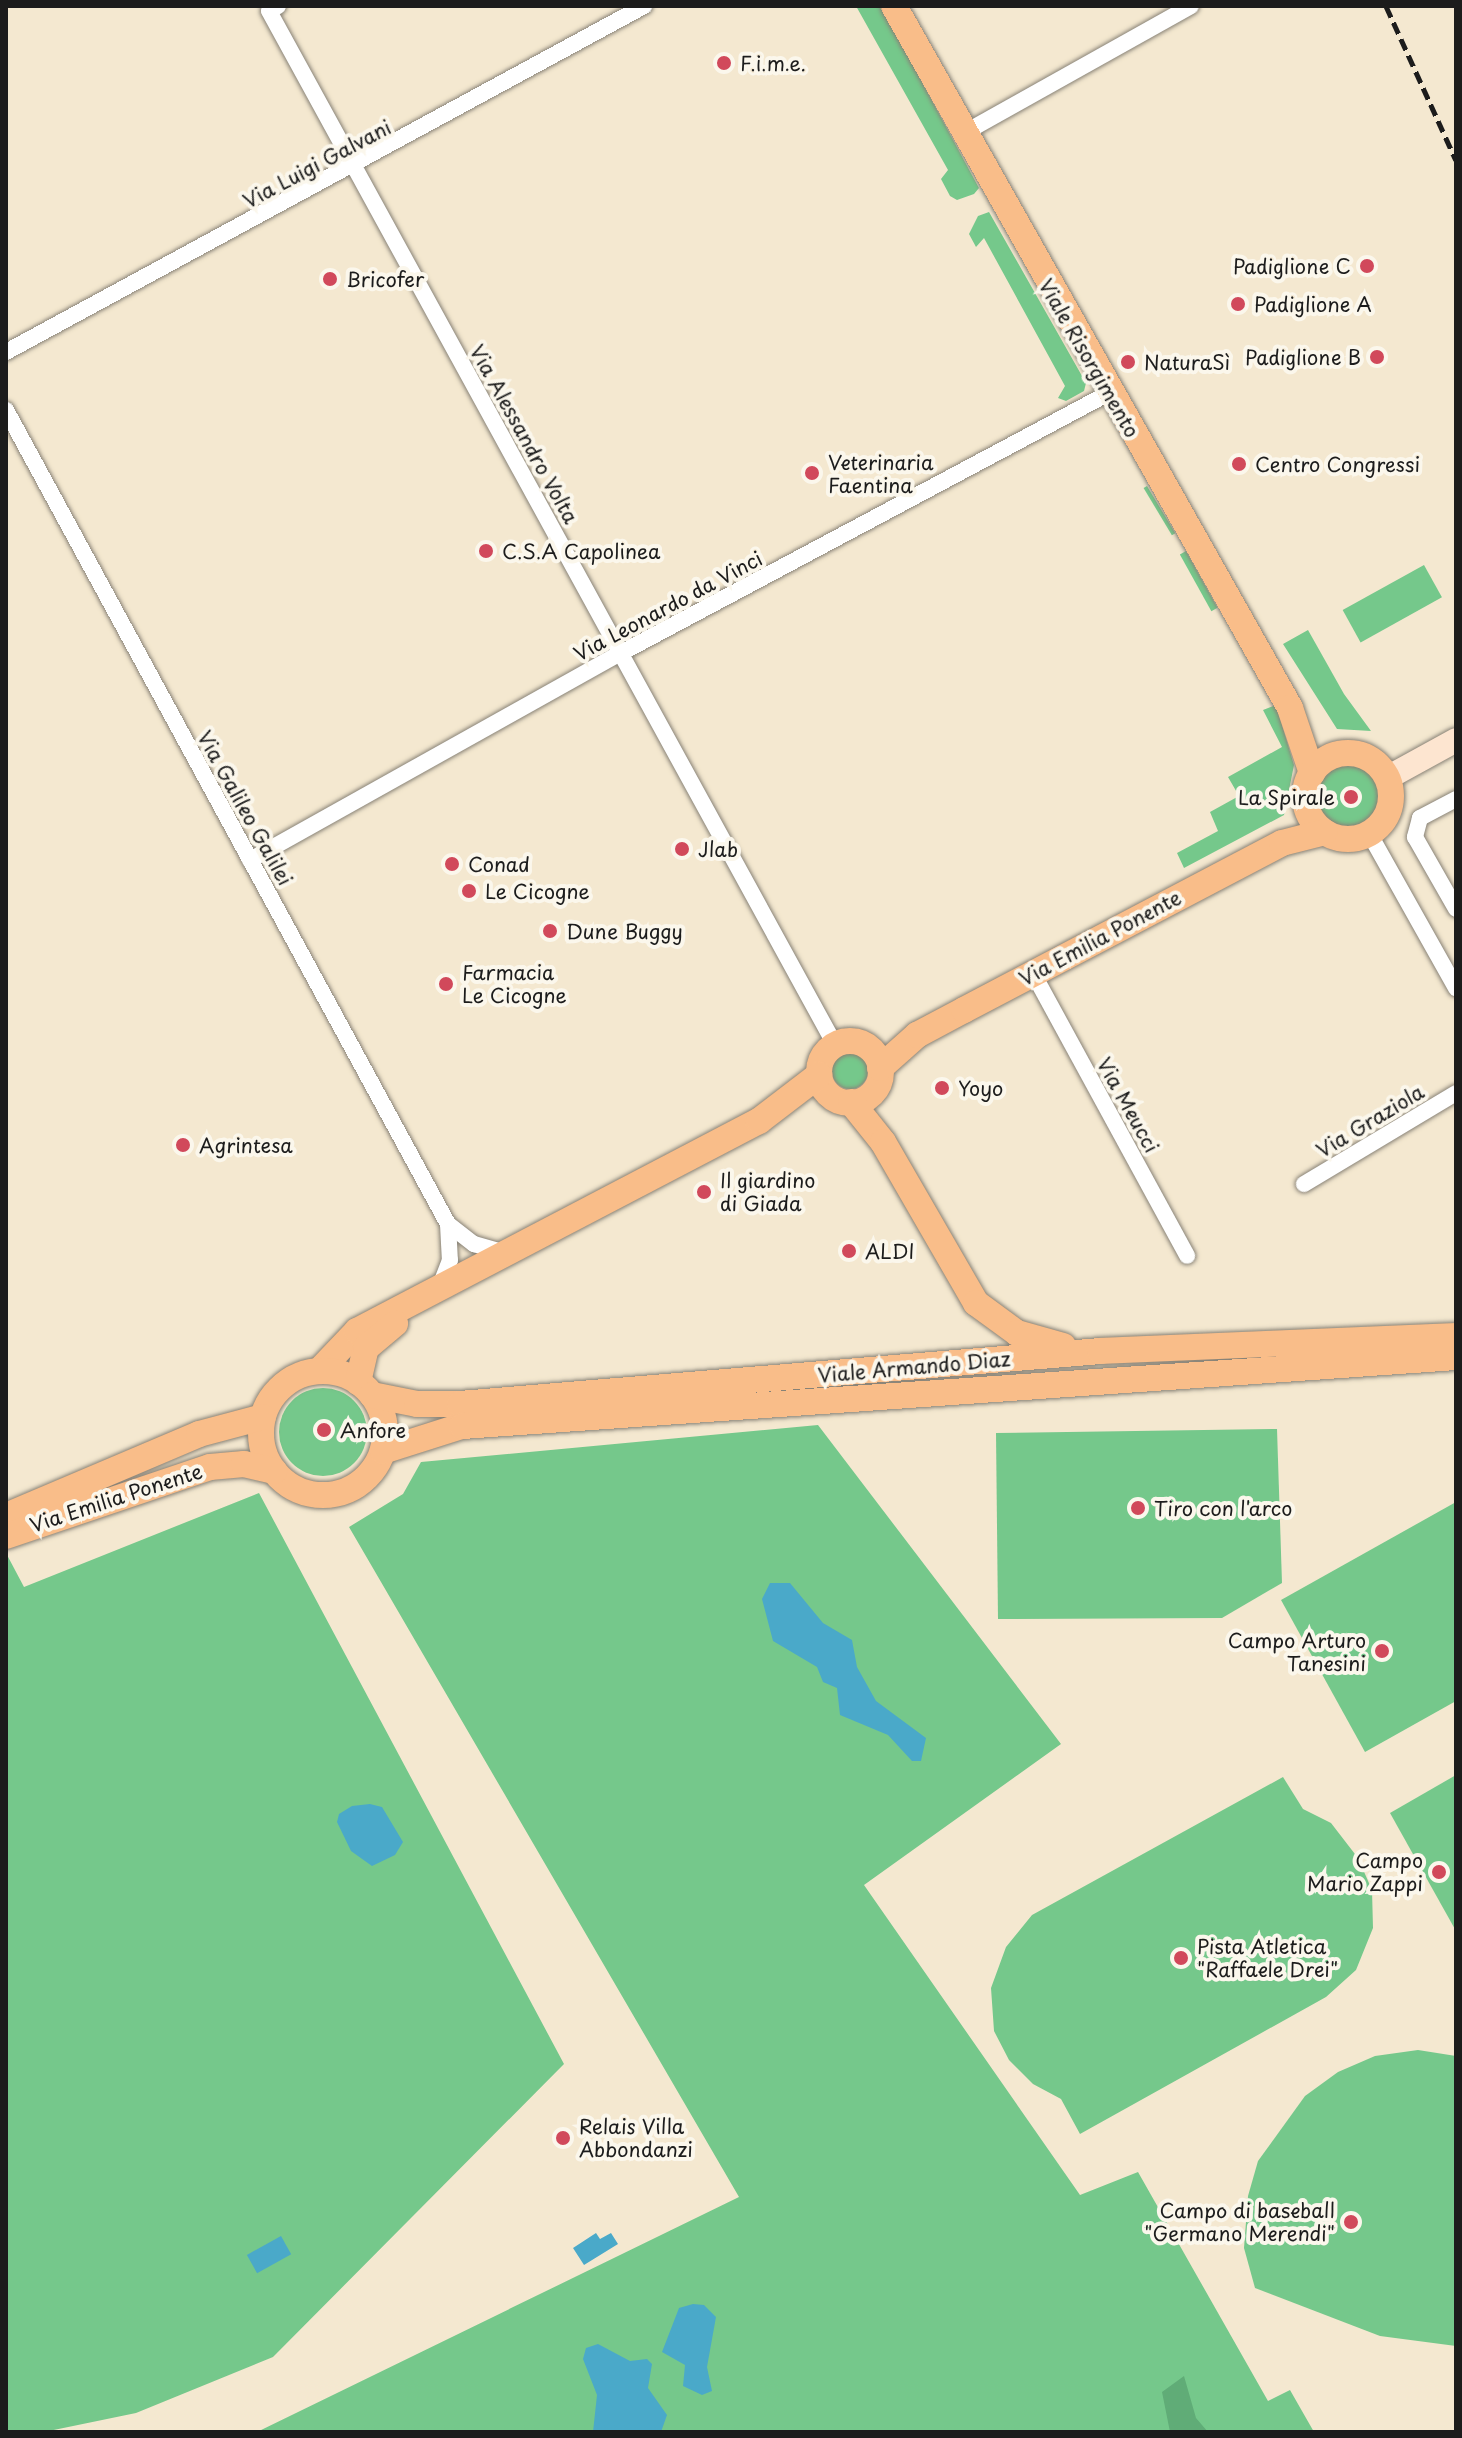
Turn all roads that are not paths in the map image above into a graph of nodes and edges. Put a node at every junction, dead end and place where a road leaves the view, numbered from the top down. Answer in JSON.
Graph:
{"nodes":[{"id":1,"x":644,"y":6,"type":"edge"},
{"id":2,"x":894,"y":6,"type":"edge"},
{"id":3,"x":1191,"y":6,"type":"edge"},
{"id":4,"x":274,"y":8,"type":"edge"},
{"id":5,"x":962,"y":134,"type":"junction"},
{"id":6,"x":355,"y":167,"type":"junction"},
{"id":7,"x":6,"y":352,"type":"edge"},
{"id":8,"x":1109,"y":393,"type":"junction"},
{"id":9,"x":6,"y":410,"type":"edge"},
{"id":10,"x":621,"y":653,"type":"junction"},
{"id":11,"x":1290,"y":708,"type":"junction"},
{"id":12,"x":1456,"y":740,"type":"edge"},
{"id":13,"x":1341,"y":753,"type":"junction"},
{"id":14,"x":1312,"y":773,"type":"junction"},
{"id":15,"x":1387,"y":778,"type":"junction"},
{"id":16,"x":1456,"y":799,"type":"edge"},
{"id":17,"x":1308,"y":809,"type":"junction"},
{"id":18,"x":1325,"y":832,"type":"junction"},
{"id":19,"x":1369,"y":833,"type":"junction"},
{"id":20,"x":1282,"y":843,"type":"junction"},
{"id":21,"x":250,"y":860,"type":"junction"},
{"id":22,"x":1456,"y":909,"type":"edge"},
{"id":23,"x":1033,"y":973,"type":"junction"},
{"id":24,"x":1456,"y":987,"type":"edge"},
{"id":25,"x":835,"y":1045,"type":"junction"},
{"id":26,"x":876,"y":1058,"type":"junction"},
{"id":27,"x":819,"y":1075,"type":"junction"},
{"id":28,"x":1456,"y":1093,"type":"edge"},
{"id":29,"x":852,"y":1098,"type":"junction"},
{"id":30,"x":759,"y":1121,"type":"junction"},
{"id":31,"x":1304,"y":1184,"type":"dead end"},
{"id":32,"x":448,"y":1224,"type":"junction"},
{"id":33,"x":512,"y":1250,"type":"junction"},
{"id":34,"x":1187,"y":1256,"type":"dead end"},
{"id":35,"x":440,"y":1286,"type":"junction"},
{"id":36,"x":1456,"y":1336,"type":"edge"},
{"id":37,"x":1100,"y":1351,"type":"junction"},
{"id":38,"x":1456,"y":1357,"type":"edge"},
{"id":39,"x":319,"y":1371,"type":"junction"},
{"id":40,"x":365,"y":1388,"type":"junction"},
{"id":41,"x":263,"y":1417,"type":"junction"},
{"id":42,"x":383,"y":1451,"type":"junction"},
{"id":43,"x":274,"y":1471,"type":"junction"},
{"id":44,"x":6,"y":1516,"type":"edge"},
{"id":45,"x":6,"y":1536,"type":"edge"}],
"edges":[{"from":1,"to":6,"type":"street","name":"Via Luigi Galvani"},
{"from":2,"to":5,"type":"main road","name":"Viale Risorgimento"},
{"from":3,"to":5,"type":"street"},
{"from":4,"to":6,"type":"street","name":"Via Alessandro Volta"},
{"from":5,"to":8,"type":"main road","name":"Viale Risorgimento"},
{"from":6,"to":7,"type":"street","name":"Via Luigi Galvani"},
{"from":6,"to":10,"type":"street","name":"Via Alessandro Volta"},
{"from":8,"to":10,"type":"street","name":"Via Leonardo da Vinci"},
{"from":8,"to":11,"type":"main road","name":"Viale Risorgimento"},
{"from":9,"to":21,"type":"street","name":"Via Galileo Galilei"},
{"from":10,"to":21,"type":"street","name":"Via Leonardo da Vinci"},
{"from":10,"to":25,"type":"street","name":"Via Alessandro Volta"},
{"from":11,"to":13,"type":"main road","name":"Viale Risorgimento"},
{"from":11,"to":14,"type":"main road","name":"Viale Risorgimento"},
{"from":12,"to":15,"type":"main road"},
{"from":13,"to":14,"type":"main road"},
{"from":13,"to":15,"type":"main road"},
{"from":14,"to":17,"type":"main road"},
{"from":15,"to":19,"type":"main road"},
{"from":16,"to":22,"type":"street"},
{"from":17,"to":18,"type":"main road"},
{"from":17,"to":20,"type":"main road","name":"Via Emilia Ponente"},
{"from":18,"to":19,"type":"main road"},
{"from":18,"to":20,"type":"main road","name":"Via Emilia Ponente"},
{"from":19,"to":24,"type":"street"},
{"from":20,"to":23,"type":"main road","name":"Via Emilia Ponente"},
{"from":21,"to":32,"type":"street","name":"Via Galileo Galilei"},
{"from":23,"to":26,"type":"main road","name":"Via Emilia Ponente"},
{"from":23,"to":34,"type":"street","name":"Via Meucci"},
{"from":25,"to":26,"type":"main road"},
{"from":25,"to":27,"type":"main road"},
{"from":26,"to":29,"type":"main road","name":"Via Emilia Ponente"},
{"from":27,"to":29,"type":"main road"},
{"from":27,"to":30,"type":"main road"},
{"from":28,"to":31,"type":"street","name":"Via Graziola"},
{"from":29,"to":30,"type":"main road"},
{"from":29,"to":37,"type":"main road"},
{"from":30,"to":33,"type":"main road"},
{"from":32,"to":33,"type":"street","name":"Via Galileo Galilei"},
{"from":32,"to":35,"type":"street","name":"Via Galileo Galilei"},
{"from":33,"to":35,"type":"main road"},
{"from":33,"to":40,"type":"main road"},
{"from":35,"to":39,"type":"main road"},
{"from":36,"to":37,"type":"main road","name":"Viale Armando Diaz"},
{"from":37,"to":40,"type":"main road","name":"Viale Armando Diaz"},
{"from":38,"to":42,"type":"main road","name":"Viale Armando Diaz"},
{"from":39,"to":40,"type":"main road"},
{"from":39,"to":41,"type":"main road"},
{"from":40,"to":42,"type":"main road"},
{"from":41,"to":43,"type":"main road"},
{"from":41,"to":44,"type":"main road","name":"Via Emilia Ponente"},
{"from":42,"to":43,"type":"main road"},
{"from":43,"to":45,"type":"main road","name":"Via Emilia Ponente"}]}
